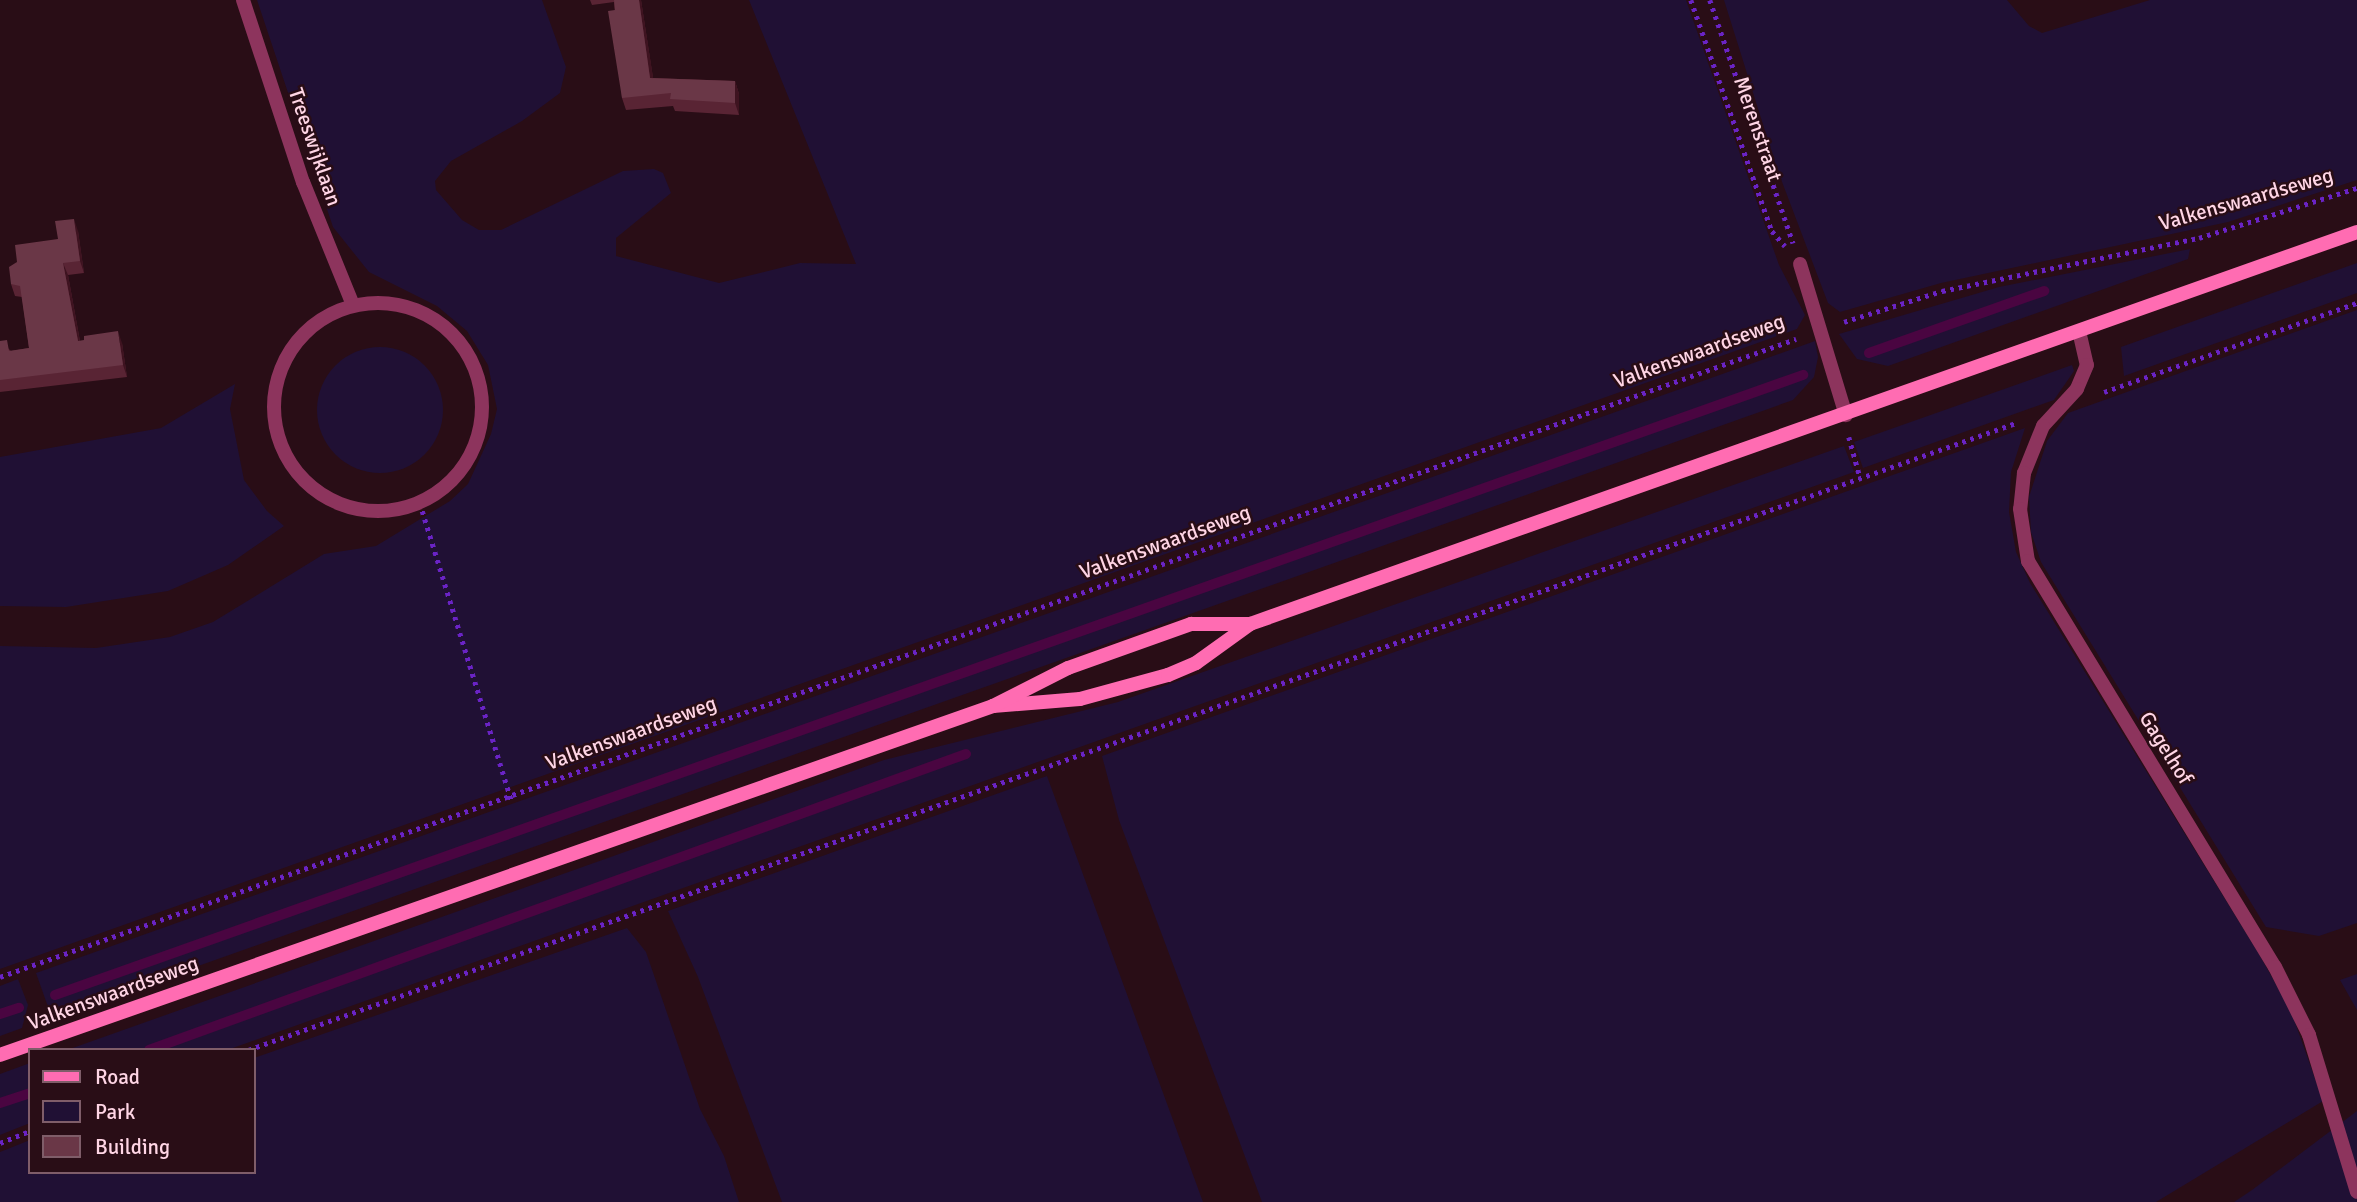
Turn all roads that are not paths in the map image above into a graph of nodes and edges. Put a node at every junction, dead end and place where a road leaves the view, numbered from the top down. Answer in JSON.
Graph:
{"nodes":[{"id":1,"x":243,"y":0,"type":"edge"},
{"id":2,"x":2357,"y":232,"type":"edge"},
{"id":3,"x":1800,"y":264,"type":"road end"},
{"id":4,"x":353,"y":305,"type":"junction"},
{"id":5,"x":2079,"y":331,"type":"junction"},
{"id":6,"x":1846,"y":415,"type":"junction"},
{"id":7,"x":1250,"y":624,"type":"junction"},
{"id":8,"x":993,"y":706,"type":"junction"},
{"id":9,"x":0,"y":1055,"type":"edge"},
{"id":10,"x":2357,"y":1192,"type":"edge"}],
"edges":[{"from":1,"to":4,"type":"street","name":"Treeswijklaan"},
{"from":2,"to":5,"type":"main road","name":"Valkenswaardseweg"},
{"from":3,"to":6,"type":"street"},
{"from":4,"to":4,"type":"street"},
{"from":5,"to":6,"type":"main road","name":"Valkenswaardseweg"},
{"from":5,"to":10,"type":"street","name":"Gagelhof"},
{"from":6,"to":7,"type":"main road","name":"Valkenswaardseweg"},
{"from":7,"to":8,"type":"main road","name":"Valkenswaardseweg"},
{"from":7,"to":8,"type":"main road","name":"Valkenswaardseweg"},
{"from":8,"to":9,"type":"main road","name":"Valkenswaardseweg"}]}
